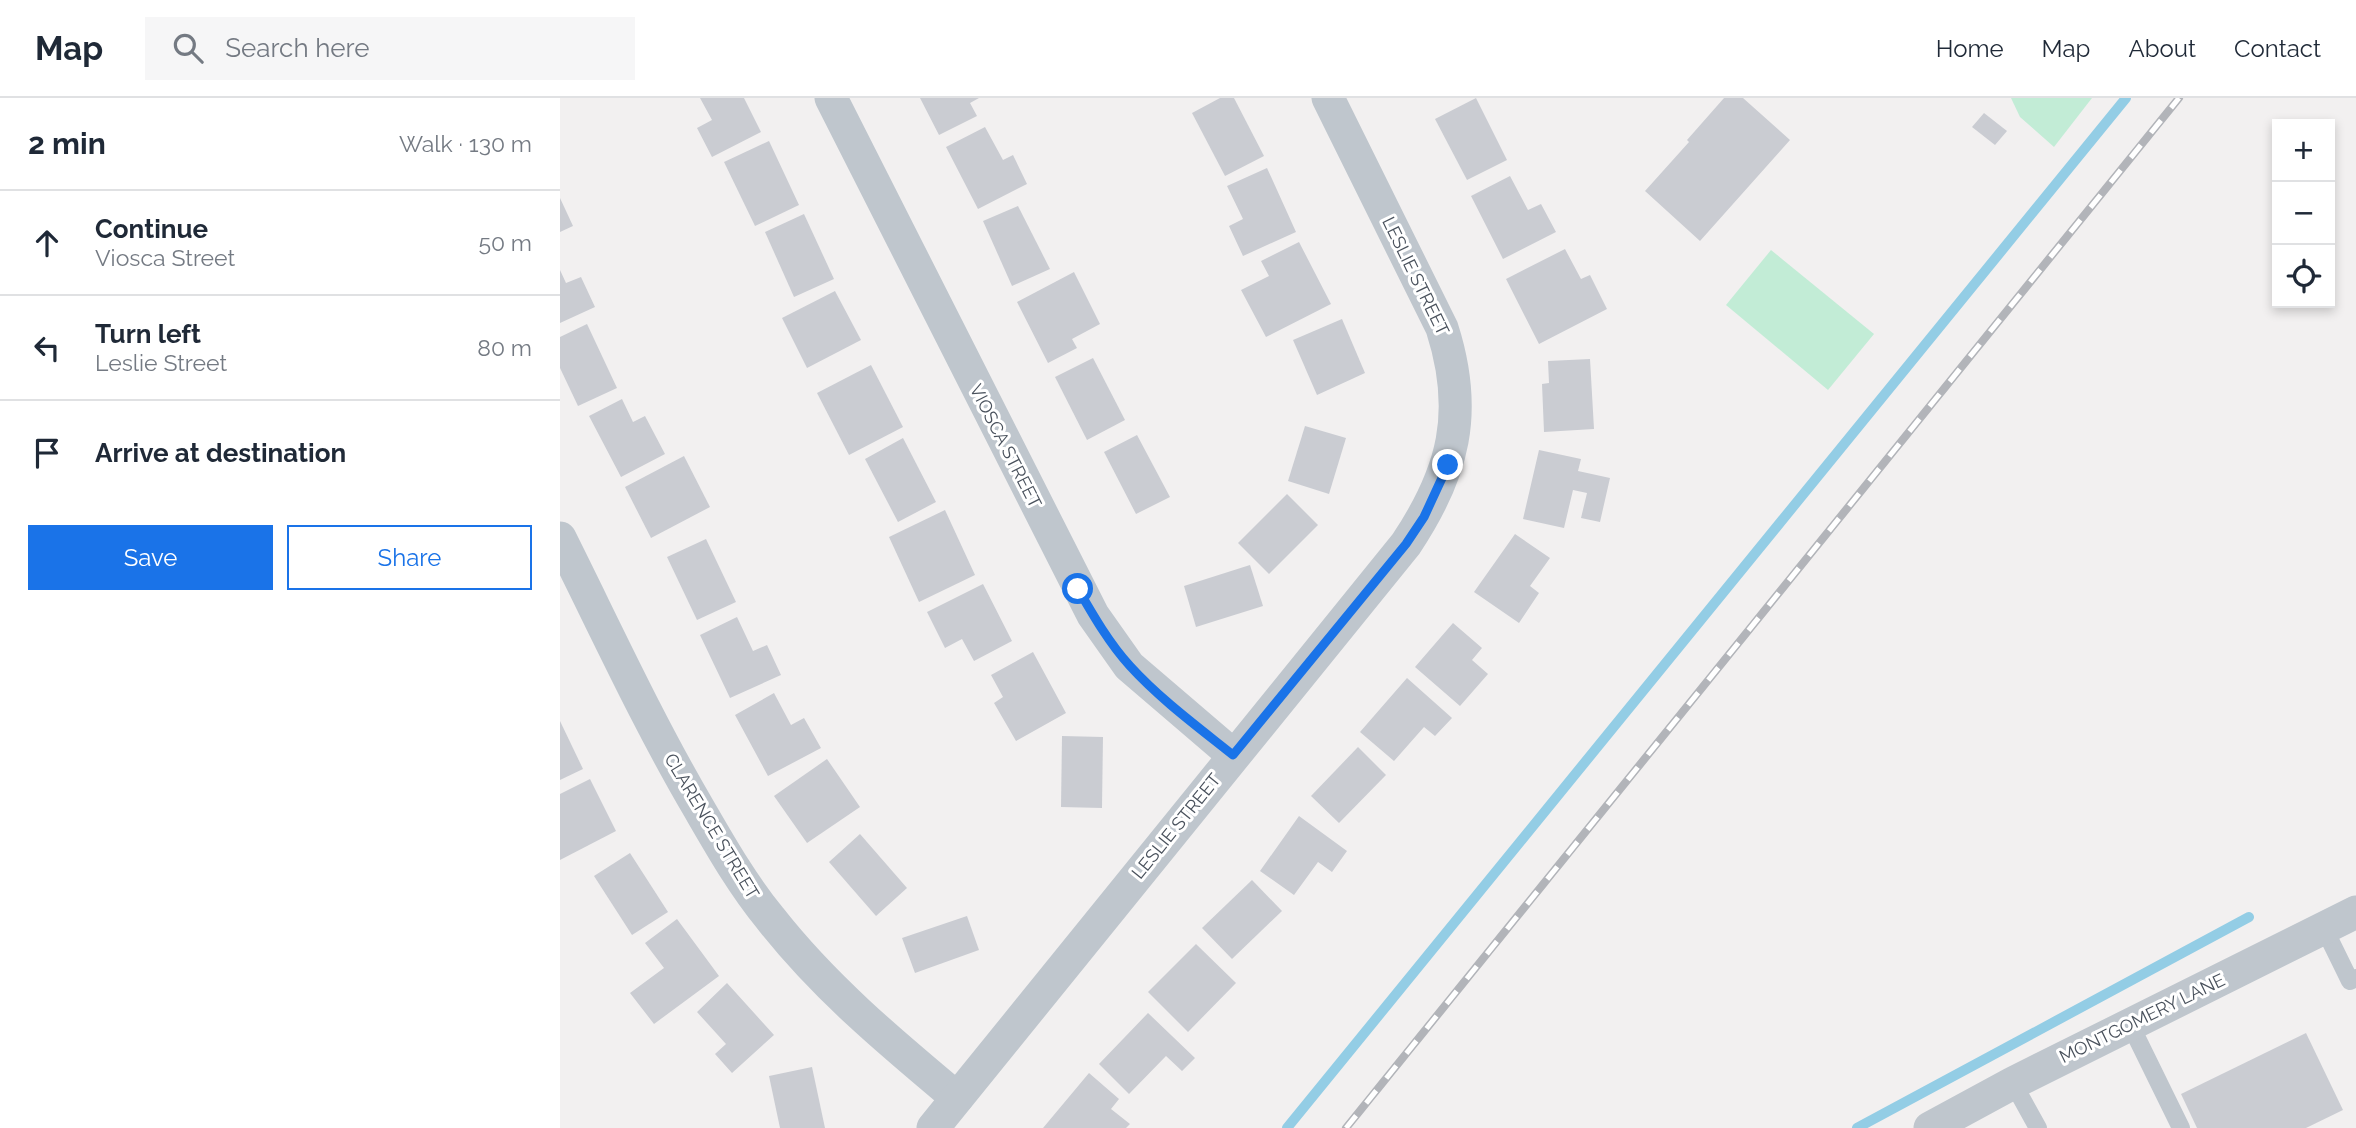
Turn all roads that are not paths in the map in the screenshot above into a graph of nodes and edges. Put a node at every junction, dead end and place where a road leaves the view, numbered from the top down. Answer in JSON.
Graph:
{"nodes":[{"id":1,"x":831,"y":98,"type":"edge"},
{"id":2,"x":1328,"y":98,"type":"edge"},
{"id":3,"x":560,"y":538,"type":"edge"},
{"id":4,"x":1233,"y":755,"type":"junction"},
{"id":5,"x":2356,"y":912,"type":"edge"},
{"id":6,"x":2325,"y":928,"type":"junction"},
{"id":7,"x":2354,"y":985,"type":"edge"},
{"id":8,"x":2130,"y":1024,"type":"junction"},
{"id":9,"x":2013,"y":1083,"type":"junction"},
{"id":10,"x":957,"y":1098,"type":"junction"},
{"id":11,"x":933,"y":1128,"type":"edge"},
{"id":12,"x":1930,"y":1128,"type":"edge"},
{"id":13,"x":2038,"y":1128,"type":"edge"},
{"id":14,"x":2181,"y":1128,"type":"edge"}],
"edges":[{"from":1,"to":4,"type":"street","name":"VIOSCA STREET"},
{"from":2,"to":4,"type":"street","name":"LESLIE STREET"},
{"from":3,"to":10,"type":"street","name":"CLARENCE STREET"},
{"from":4,"to":10,"type":"street","name":"LESLIE STREET"},
{"from":5,"to":6,"type":"street","name":"MONTGOMERY LANE"},
{"from":6,"to":7,"type":"lane"},
{"from":6,"to":8,"type":"street","name":"MONTGOMERY LANE"},
{"from":8,"to":9,"type":"street","name":"MONTGOMERY LANE"},
{"from":8,"to":14,"type":"lane"},
{"from":9,"to":12,"type":"street","name":"MONTGOMERY LANE"},
{"from":9,"to":13,"type":"lane"},
{"from":10,"to":11,"type":"street","name":"LESLIE STREET"}]}
